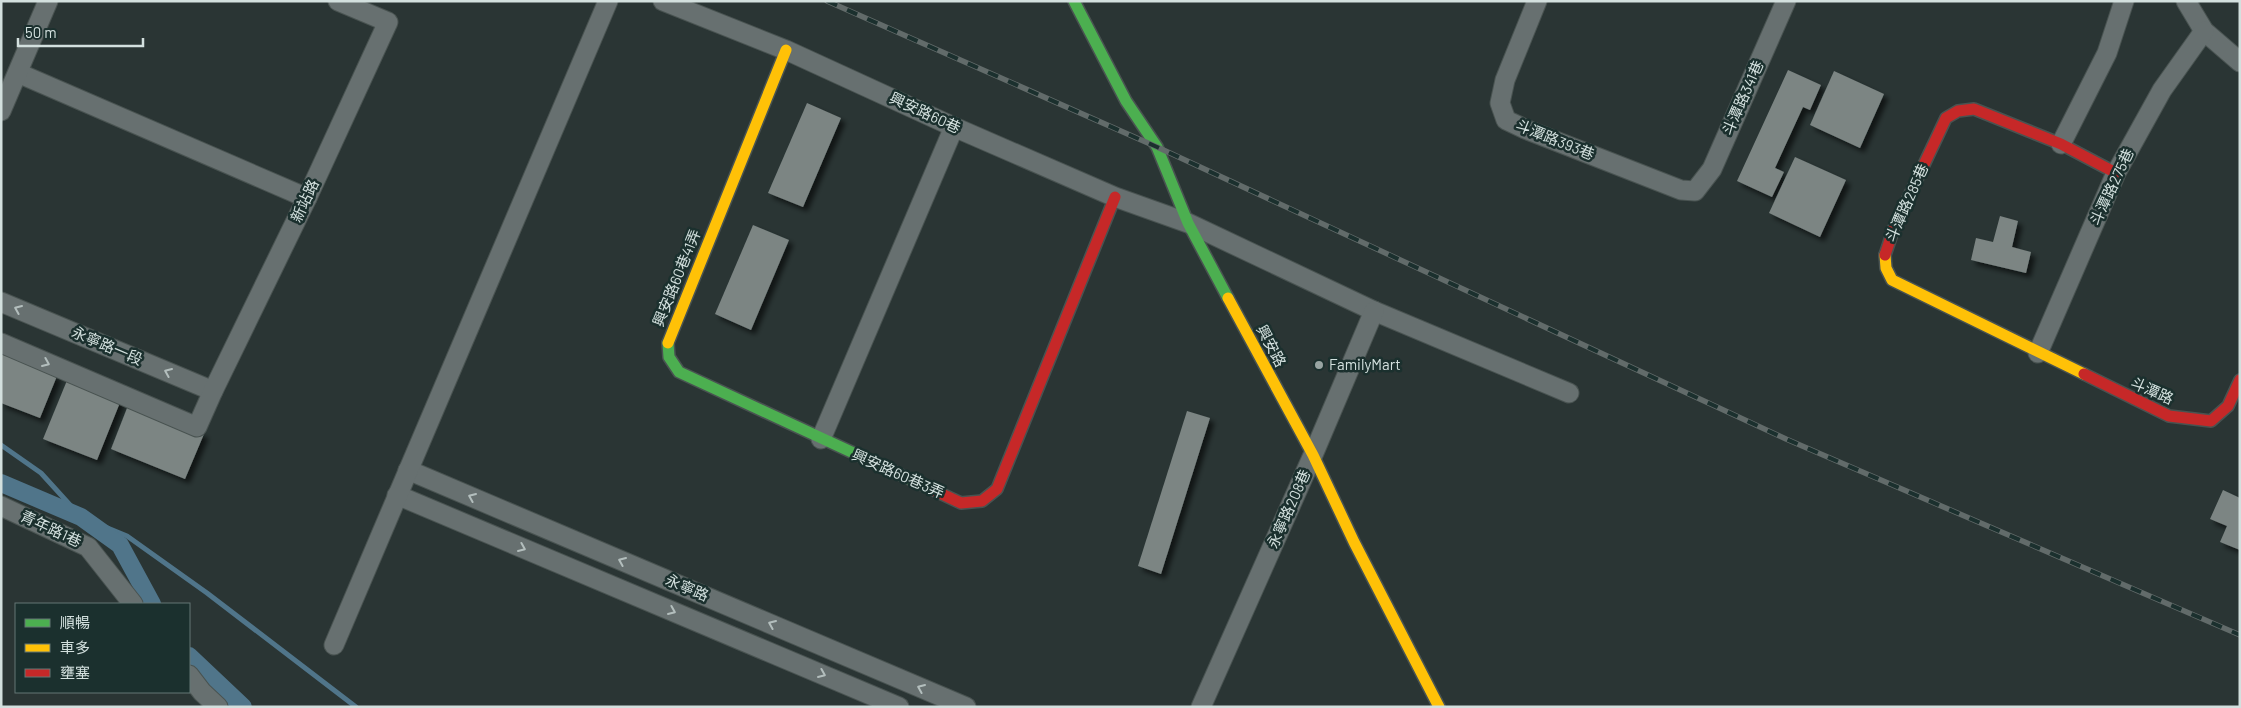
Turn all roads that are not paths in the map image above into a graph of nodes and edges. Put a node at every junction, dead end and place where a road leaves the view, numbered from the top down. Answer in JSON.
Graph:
{"nodes":[{"id":1,"x":48,"y":1,"type":"edge"},
{"id":2,"x":338,"y":1,"type":"edge"},
{"id":3,"x":608,"y":1,"type":"edge"},
{"id":4,"x":663,"y":1,"type":"edge"},
{"id":5,"x":1074,"y":1,"type":"edge"},
{"id":6,"x":1537,"y":1,"type":"edge"},
{"id":7,"x":1786,"y":1,"type":"edge"},
{"id":8,"x":2124,"y":1,"type":"edge"},
{"id":9,"x":2186,"y":1,"type":"edge"},
{"id":10,"x":2204,"y":31,"type":"junction"},
{"id":11,"x":786,"y":50,"type":"junction"},
{"id":12,"x":2240,"y":62,"type":"edge"},
{"id":13,"x":18,"y":72,"type":"junction"},
{"id":14,"x":1,"y":110,"type":"edge"},
{"id":15,"x":954,"y":127,"type":"junction"},
{"id":16,"x":2061,"y":144,"type":"junction"},
{"id":17,"x":2116,"y":173,"type":"junction"},
{"id":18,"x":1695,"y":191,"type":"joint"},
{"id":19,"x":1115,"y":197,"type":"junction"},
{"id":20,"x":307,"y":198,"type":"junction"},
{"id":21,"x":1188,"y":223,"type":"junction"},
{"id":22,"x":1,"y":302,"type":"edge"},
{"id":23,"x":1374,"y":311,"type":"junction"},
{"id":24,"x":1,"y":344,"type":"edge"},
{"id":25,"x":2038,"y":353,"type":"junction"},
{"id":26,"x":2240,"y":380,"type":"edge"},
{"id":27,"x":213,"y":391,"type":"junction"},
{"id":28,"x":1569,"y":393,"type":"dead end"},
{"id":29,"x":821,"y":439,"type":"junction"},
{"id":30,"x":1313,"y":455,"type":"junction"},
{"id":31,"x":408,"y":470,"type":"junction"},
{"id":32,"x":397,"y":494,"type":"junction"},
{"id":33,"x":1,"y":506,"type":"edge"},
{"id":34,"x":132,"y":603,"type":"edge"},
{"id":35,"x":334,"y":645,"type":"dead end"},
{"id":36,"x":190,"y":676,"type":"edge"},
{"id":37,"x":218,"y":707,"type":"edge"},
{"id":38,"x":899,"y":707,"type":"edge"},
{"id":39,"x":966,"y":707,"type":"edge"},
{"id":40,"x":1201,"y":707,"type":"edge"},
{"id":41,"x":1439,"y":707,"type":"edge"}],
"edges":[{"from":1,"to":13,"type":"street"},
{"from":2,"to":20,"type":"street","name":"新站路"},
{"from":3,"to":31,"type":"street"},
{"from":4,"to":11,"type":"street","name":"興安路60巷"},
{"from":5,"to":21,"type":"street","name":"興安路"},
{"from":6,"to":18,"type":"street","name":"斗潭路393巷"},
{"from":7,"to":18,"type":"street","name":"斗潭路341巷"},
{"from":8,"to":16,"type":"street"},
{"from":9,"to":10,"type":"street"},
{"from":10,"to":12,"type":"street"},
{"from":10,"to":17,"type":"street","name":"斗潭路275巷"},
{"from":11,"to":15,"type":"street","name":"興安路60巷"},
{"from":11,"to":29,"type":"street","name":"興安路60巷41弄"},
{"from":13,"to":14,"type":"street"},
{"from":13,"to":20,"type":"street"},
{"from":15,"to":19,"type":"street","name":"興安路60巷"},
{"from":15,"to":29,"type":"street"},
{"from":16,"to":17,"type":"street","name":"斗潭路285巷"},
{"from":16,"to":25,"type":"street","name":"斗潭路285巷"},
{"from":17,"to":25,"type":"street","name":"斗潭路275巷"},
{"from":19,"to":21,"type":"street","name":"興安路60巷"},
{"from":19,"to":29,"type":"street","name":"興安路60巷3弄"},
{"from":20,"to":27,"type":"street","name":"新站路"},
{"from":21,"to":23,"type":"street","name":"興安路60巷"},
{"from":21,"to":30,"type":"street","name":"興安路"},
{"from":27,"to":22,"type":"street","name":"永寧路一段","one_way":true},
{"from":23,"to":28,"type":"street","name":"興安路60巷"},
{"from":23,"to":30,"type":"street","name":"永寧路208巷"},
{"from":24,"to":27,"type":"street","name":"新站路","one_way":true},
{"from":25,"to":26,"type":"street","name":"斗潭路"},
{"from":30,"to":40,"type":"street","name":"永寧路208巷"},
{"from":30,"to":41,"type":"street","name":"興安路"},
{"from":31,"to":32,"type":"street"},
{"from":39,"to":31,"type":"street","name":"永寧路","one_way":true},
{"from":32,"to":35,"type":"street"},
{"from":32,"to":38,"type":"street","name":"永寧路","one_way":true},
{"from":33,"to":34,"type":"street","name":"青年路1巷"},
{"from":36,"to":37,"type":"street"}]}
